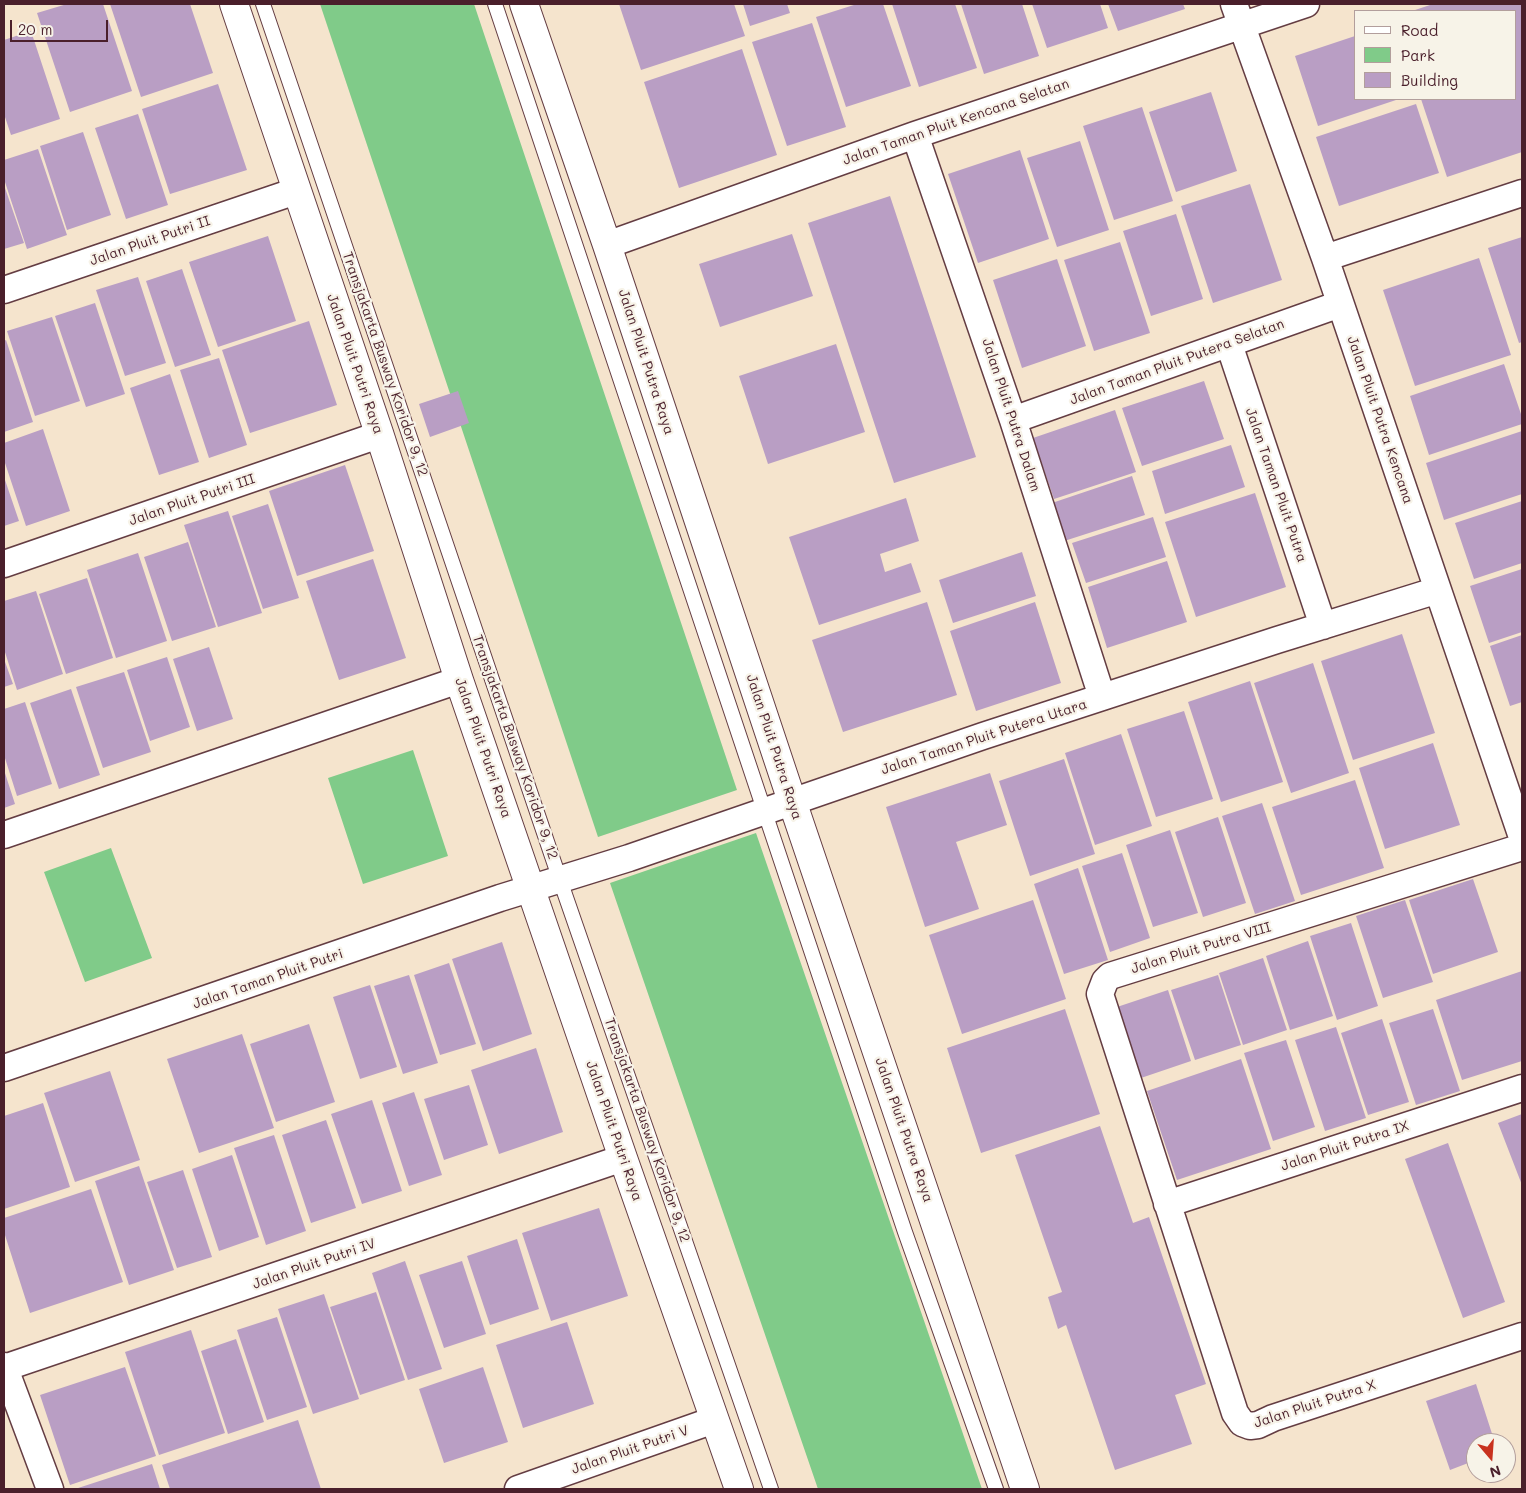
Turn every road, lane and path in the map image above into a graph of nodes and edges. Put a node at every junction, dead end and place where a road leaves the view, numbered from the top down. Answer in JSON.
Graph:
{"nodes":[{"id":1,"x":234,"y":4,"type":"edge"},
{"id":2,"x":263,"y":4,"type":"edge"},
{"id":3,"x":494,"y":4,"type":"edge"},
{"id":4,"x":524,"y":4,"type":"edge"},
{"id":5,"x":1306,"y":4,"type":"edge"},
{"id":6,"x":1237,"y":15,"type":"edge"},
{"id":7,"x":915,"y":135,"type":"junction"},
{"id":8,"x":296,"y":191,"type":"junction"},
{"id":9,"x":1522,"y":193,"type":"edge"},
{"id":10,"x":607,"y":245,"type":"junction"},
{"id":11,"x":1325,"y":258,"type":"junction"},
{"id":12,"x":4,"y":290,"type":"edge"},
{"id":13,"x":1340,"y":304,"type":"junction"},
{"id":14,"x":1229,"y":344,"type":"junction"},
{"id":15,"x":1013,"y":420,"type":"junction"},
{"id":16,"x":379,"y":433,"type":"junction"},
{"id":17,"x":4,"y":564,"type":"edge"},
{"id":18,"x":1438,"y":590,"type":"junction"},
{"id":19,"x":1323,"y":626,"type":"junction"},
{"id":20,"x":459,"y":680,"type":"junction"},
{"id":21,"x":1102,"y":697,"type":"junction"},
{"id":22,"x":792,"y":802,"type":"junction"},
{"id":23,"x":764,"y":811,"type":"junction"},
{"id":24,"x":4,"y":835,"type":"edge"},
{"id":25,"x":1522,"y":837,"type":"edge"},
{"id":26,"x":1522,"y":847,"type":"edge"},
{"id":27,"x":560,"y":880,"type":"junction"},
{"id":28,"x":532,"y":888,"type":"junction"},
{"id":29,"x":4,"y":1068,"type":"edge"},
{"id":30,"x":1522,"y":1088,"type":"edge"},
{"id":31,"x":623,"y":1158,"type":"junction"},
{"id":32,"x":1167,"y":1204,"type":"junction"},
{"id":33,"x":1522,"y":1336,"type":"edge"},
{"id":34,"x":4,"y":1367,"type":"edge"},
{"id":35,"x":714,"y":1420,"type":"junction"},
{"id":36,"x":50,"y":1489,"type":"edge"},
{"id":37,"x":518,"y":1489,"type":"edge"},
{"id":38,"x":739,"y":1489,"type":"edge"},
{"id":39,"x":771,"y":1489,"type":"edge"},
{"id":40,"x":996,"y":1489,"type":"edge"},
{"id":41,"x":1025,"y":1489,"type":"edge"}],
"edges":[{"from":1,"to":8,"type":"street","name":"Jalan Pluit Putri Raya"},
{"from":2,"to":27,"type":"lane","name":"Transjakarta Busway Koridor 9, 12"},
{"from":3,"to":23,"type":"lane"},
{"from":4,"to":10,"type":"street","name":"Jalan Pluit Putra Raya"},
{"from":5,"to":6,"type":"street","name":"Jalan Taman Pluit Kencana Selatan"},
{"from":6,"to":7,"type":"street","name":"Jalan Taman Pluit Kencana Selatan"},
{"from":6,"to":11,"type":"street","name":"Jalan Pluit Putra Kencana"},
{"from":7,"to":10,"type":"street","name":"Jalan Taman Pluit Kencana Selatan"},
{"from":7,"to":15,"type":"street","name":"Jalan Pluit Putra Dalam"},
{"from":8,"to":12,"type":"street","name":"Jalan Pluit Putri II"},
{"from":8,"to":16,"type":"street","name":"Jalan Pluit Putri Raya"},
{"from":9,"to":11,"type":"street"},
{"from":10,"to":22,"type":"street","name":"Jalan Pluit Putra Raya"},
{"from":11,"to":13,"type":"street","name":"Jalan Pluit Putra Kencana"},
{"from":13,"to":14,"type":"street","name":"Jalan Taman Pluit Putera Selatan"},
{"from":13,"to":18,"type":"street","name":"Jalan Pluit Putra Kencana"},
{"from":14,"to":15,"type":"street","name":"Jalan Taman Pluit Putera Selatan"},
{"from":14,"to":19,"type":"street","name":"Jalan Taman Pluit Putra"},
{"from":15,"to":21,"type":"street","name":"Jalan Pluit Putra Dalam"},
{"from":16,"to":17,"type":"street","name":"Jalan Pluit Putri III"},
{"from":16,"to":20,"type":"street","name":"Jalan Pluit Putri Raya"},
{"from":18,"to":19,"type":"street","name":"Jalan Taman Pluit Putera Utara"},
{"from":18,"to":25,"type":"street","name":"Jalan Pluit Putra Kencana"},
{"from":19,"to":21,"type":"street","name":"Jalan Taman Pluit Putera Utara"},
{"from":20,"to":24,"type":"street"},
{"from":20,"to":28,"type":"street","name":"Jalan Pluit Putri Raya"},
{"from":21,"to":22,"type":"street","name":"Jalan Taman Pluit Putera Utara"},
{"from":22,"to":23,"type":"street","name":"Jalan Taman Pluit Putera Utara"},
{"from":22,"to":41,"type":"street","name":"Jalan Pluit Putra Raya"},
{"from":23,"to":27,"type":"street","name":"Jalan Taman Pluit Putera Utara"},
{"from":23,"to":40,"type":"lane"},
{"from":26,"to":32,"type":"street","name":"Jalan Pluit Putra VIII"},
{"from":27,"to":28,"type":"street","name":"Jalan Taman Pluit Putera Utara"},
{"from":27,"to":39,"type":"lane","name":"Transjakarta Busway Koridor 9, 12"},
{"from":28,"to":29,"type":"street","name":"Jalan Taman Pluit Putri"},
{"from":28,"to":31,"type":"street","name":"Jalan Pluit Putri Raya"},
{"from":30,"to":32,"type":"street","name":"Jalan Pluit Putra IX"},
{"from":31,"to":34,"type":"street","name":"Jalan Pluit Putri IV"},
{"from":31,"to":35,"type":"street","name":"Jalan Pluit Putri Raya"},
{"from":32,"to":33,"type":"street","name":"Jalan Pluit Putra X"},
{"from":34,"to":36,"type":"street"},
{"from":35,"to":37,"type":"street","name":"Jalan Pluit Putri V"},
{"from":35,"to":38,"type":"street","name":"Jalan Pluit Putri Raya"}]}
